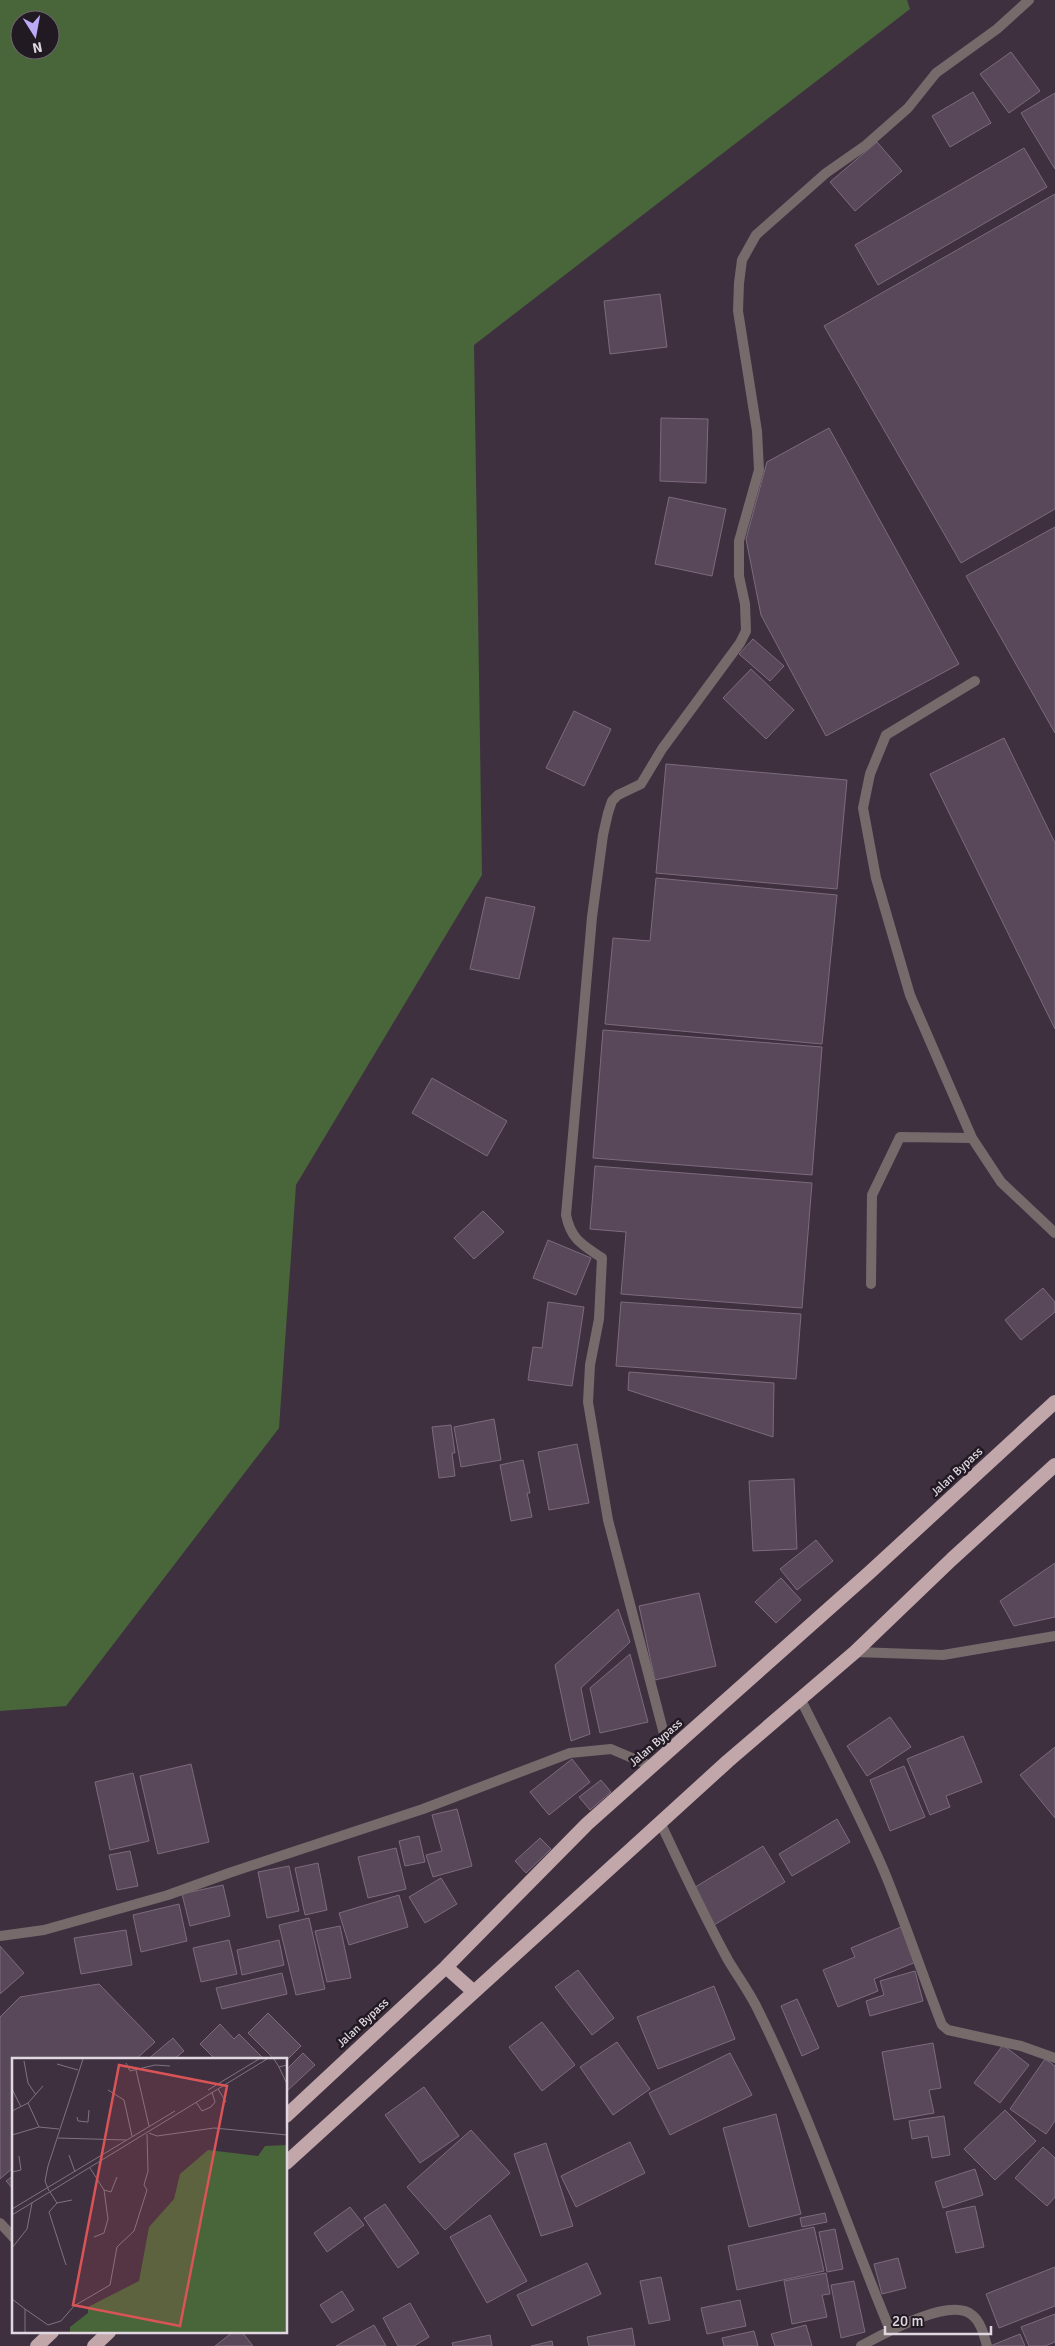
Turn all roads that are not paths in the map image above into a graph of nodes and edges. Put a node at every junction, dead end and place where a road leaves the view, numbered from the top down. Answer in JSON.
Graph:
{"nodes":[{"id":1,"x":1029,"y":0,"type":"edge"},
{"id":2,"x":975,"y":681,"type":"dead end"},
{"id":3,"x":972,"y":1138,"type":"junction"},
{"id":4,"x":1055,"y":1233,"type":"edge"},
{"id":5,"x":871,"y":1284,"type":"dead end"},
{"id":6,"x":1055,"y":1402,"type":"edge"},
{"id":7,"x":1055,"y":1465,"type":"edge"},
{"id":8,"x":1055,"y":1636,"type":"edge"},
{"id":9,"x":855,"y":1652,"type":"junction"},
{"id":10,"x":801,"y":1700,"type":"junction"},
{"id":11,"x":669,"y":1753,"type":"junction"},
{"id":12,"x":651,"y":1766,"type":"junction"},
{"id":13,"x":661,"y":1824,"type":"junction"},
{"id":14,"x":0,"y":1936,"type":"edge"},
{"id":15,"x":446,"y":1967,"type":"junction"},
{"id":16,"x":474,"y":1992,"type":"junction"},
{"id":17,"x":1055,"y":2058,"type":"edge"},
{"id":18,"x":288,"y":2114,"type":"edge"},
{"id":19,"x":288,"y":2161,"type":"edge"},
{"id":20,"x":0,"y":2223,"type":"edge"},
{"id":21,"x":12,"y":2236,"type":"edge"},
{"id":22,"x":890,"y":2330,"type":"junction"},
{"id":23,"x":50,"y":2334,"type":"edge"},
{"id":24,"x":107,"y":2334,"type":"edge"},
{"id":25,"x":37,"y":2346,"type":"edge"},
{"id":26,"x":94,"y":2346,"type":"edge"},
{"id":27,"x":861,"y":2346,"type":"edge"},
{"id":28,"x":987,"y":2346,"type":"edge"}],
"edges":[{"from":1,"to":11,"type":"street"},
{"from":2,"to":3,"type":"street"},
{"from":3,"to":4,"type":"street"},
{"from":3,"to":5,"type":"street"},
{"from":6,"to":11,"type":"highway","name":"Jalan Bypass"},
{"from":7,"to":9,"type":"highway"},
{"from":8,"to":9,"type":"street"},
{"from":9,"to":10,"type":"highway"},
{"from":10,"to":13,"type":"highway"},
{"from":10,"to":17,"type":"street"},
{"from":11,"to":12,"type":"highway","name":"Jalan Bypass"},
{"from":12,"to":14,"type":"street"},
{"from":12,"to":15,"type":"highway","name":"Jalan Bypass"},
{"from":13,"to":16,"type":"highway"},
{"from":13,"to":22,"type":"street"},
{"from":15,"to":16,"type":"highway"},
{"from":15,"to":18,"type":"highway","name":"Jalan Bypass"},
{"from":16,"to":19,"type":"highway"},
{"from":20,"to":21,"type":"street"},
{"from":22,"to":27,"type":"street"},
{"from":22,"to":28,"type":"street"},
{"from":23,"to":25,"type":"highway"},
{"from":24,"to":26,"type":"highway"}]}
